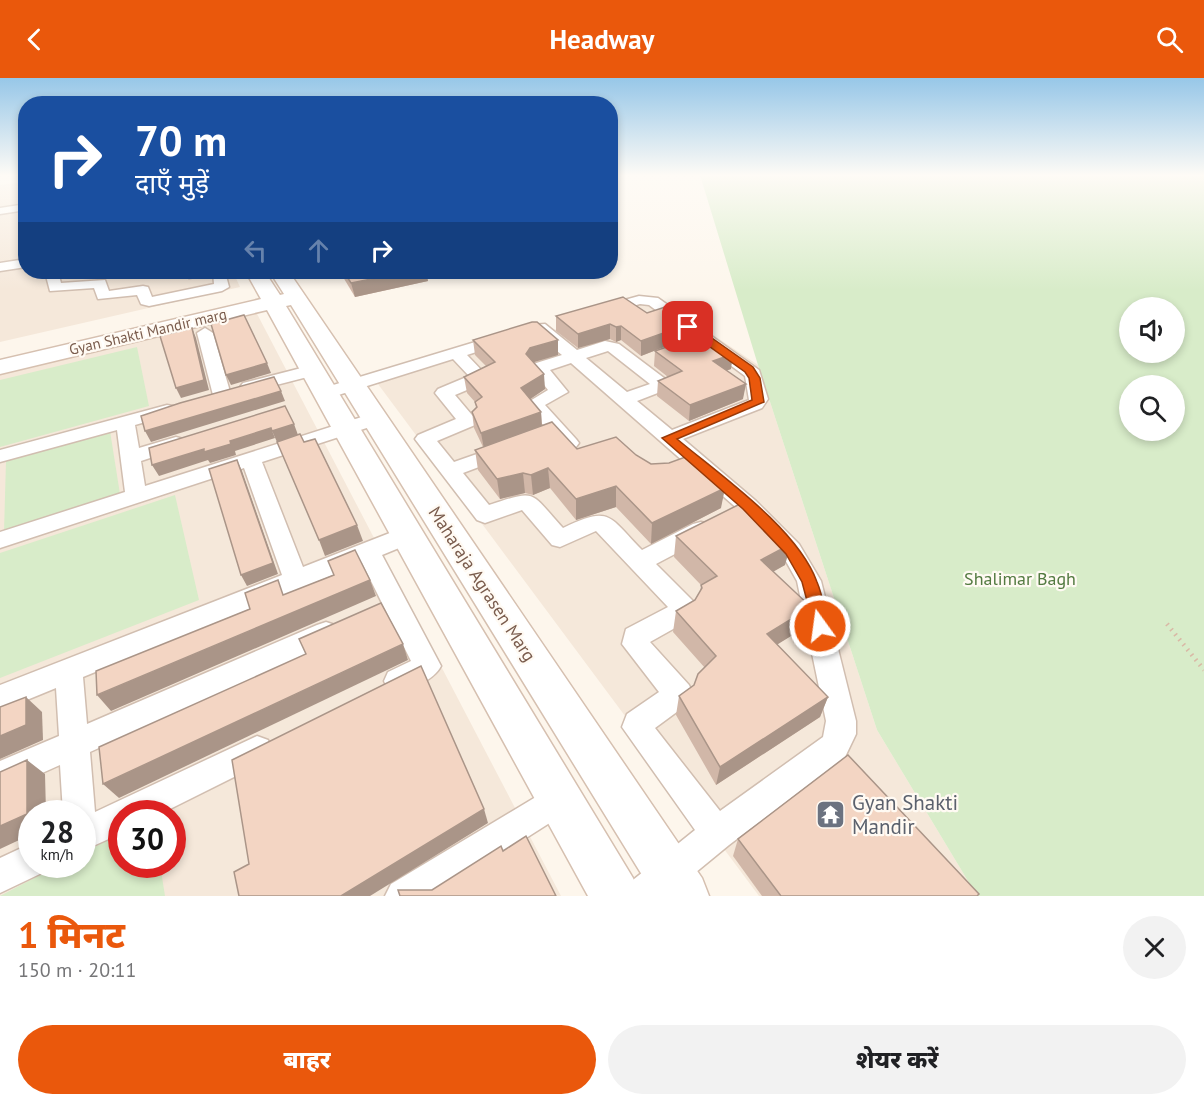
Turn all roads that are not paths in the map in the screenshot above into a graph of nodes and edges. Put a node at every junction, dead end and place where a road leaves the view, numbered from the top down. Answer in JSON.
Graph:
{"nodes":[{"id":1,"x":18,"y":264,"type":"edge"},
{"id":2,"x":0,"y":267,"type":"edge"},
{"id":3,"x":53,"y":279,"type":"edge"},
{"id":4,"x":220,"y":279,"type":"edge"},
{"id":5,"x":277,"y":287,"type":"edge"},
{"id":6,"x":584,"y":315,"type":"edge"},
{"id":7,"x":205,"y":333,"type":"dead end"},
{"id":8,"x":706,"y":339,"type":"junction"},
{"id":9,"x":686,"y":346,"type":"edge"},
{"id":10,"x":456,"y":353,"type":"junction"},
{"id":11,"x":0,"y":356,"type":"edge"},
{"id":12,"x":574,"y":357,"type":"junction"},
{"id":13,"x":656,"y":357,"type":"edge"},
{"id":14,"x":636,"y":365,"type":"junction"},
{"id":15,"x":0,"y":367,"type":"edge"},
{"id":16,"x":331,"y":382,"type":"junction"},
{"id":17,"x":222,"y":395,"type":"junction"},
{"id":18,"x":624,"y":400,"type":"junction"},
{"id":19,"x":125,"y":421,"type":"junction"},
{"id":20,"x":361,"y":424,"type":"junction"},
{"id":21,"x":558,"y":431,"type":"junction"},
{"id":22,"x":199,"y":436,"type":"edge"},
{"id":23,"x":668,"y":438,"type":"junction"},
{"id":24,"x":537,"y":439,"type":"edge"},
{"id":25,"x":515,"y":447,"type":"edge"},
{"id":26,"x":0,"y":456,"type":"edge"},
{"id":27,"x":582,"y":456,"type":"edge"},
{"id":28,"x":131,"y":457,"type":"junction"},
{"id":29,"x":251,"y":459,"type":"junction"},
{"id":30,"x":450,"y":471,"type":"junction"},
{"id":31,"x":136,"y":496,"type":"junction"},
{"id":32,"x":732,"y":514,"type":"junction"},
{"id":33,"x":408,"y":535,"type":"junction"},
{"id":34,"x":0,"y":540,"type":"edge"},
{"id":35,"x":368,"y":551,"type":"junction"},
{"id":36,"x":640,"y":562,"type":"junction"},
{"id":37,"x":296,"y":580,"type":"junction"},
{"id":38,"x":375,"y":611,"type":"junction"},
{"id":39,"x":69,"y":670,"type":"junction"},
{"id":40,"x":374,"y":692,"type":"edge"},
{"id":41,"x":0,"y":698,"type":"edge"},
{"id":42,"x":278,"y":740,"type":"edge"},
{"id":43,"x":74,"y":744,"type":"junction"},
{"id":44,"x":0,"y":777,"type":"edge"},
{"id":45,"x":559,"y":799,"type":"junction"},
{"id":46,"x":78,"y":800,"type":"edge"},
{"id":47,"x":155,"y":800,"type":"edge"},
{"id":48,"x":717,"y":833,"type":"junction"},
{"id":49,"x":18,"y":867,"type":"edge"},
{"id":50,"x":0,"y":876,"type":"edge"},
{"id":51,"x":677,"y":884,"type":"edge"},
{"id":52,"x":403,"y":896,"type":"edge"},
{"id":53,"x":615,"y":896,"type":"edge"},
{"id":54,"x":640,"y":896,"type":"edge"}],
"edges":[{"from":1,"to":2,"type":"street"},
{"from":3,"to":4,"type":"street"},
{"from":5,"to":11,"type":"street","name":"Gyan Shakti Mandir marg"},
{"from":5,"to":15,"type":"street","name":"Gyan Shakti Mandir marg"},
{"from":5,"to":16,"type":"street","name":"Maharaja Agrasen Marg"},
{"from":6,"to":8,"type":"street"},
{"from":7,"to":17,"type":"street"},
{"from":8,"to":9,"type":"street"},
{"from":8,"to":23,"type":"street"},
{"from":10,"to":12,"type":"street"},
{"from":10,"to":16,"type":"street"},
{"from":10,"to":30,"type":"street"},
{"from":12,"to":14,"type":"street"},
{"from":12,"to":18,"type":"street"},
{"from":12,"to":21,"type":"street"},
{"from":13,"to":14,"type":"street"},
{"from":14,"to":18,"type":"street"},
{"from":16,"to":17,"type":"street"},
{"from":16,"to":20,"type":"street","name":"Maharaja Agrasen Marg"},
{"from":17,"to":19,"type":"street"},
{"from":18,"to":23,"type":"street"},
{"from":19,"to":26,"type":"street"},
{"from":19,"to":28,"type":"street"},
{"from":20,"to":29,"type":"street"},
{"from":20,"to":33,"type":"street","name":"Maharaja Agrasen Marg"},
{"from":20,"to":51,"type":"street","name":"Maharaja Agrasen Marg"},
{"from":21,"to":24,"type":"street"},
{"from":21,"to":27,"type":"street"},
{"from":22,"to":28,"type":"street"},
{"from":23,"to":32,"type":"street"},
{"from":25,"to":30,"type":"street"},
{"from":28,"to":31,"type":"street"},
{"from":29,"to":31,"type":"street"},
{"from":29,"to":37,"type":"street"},
{"from":30,"to":36,"type":"street"},
{"from":31,"to":34,"type":"street"},
{"from":32,"to":36,"type":"street"},
{"from":32,"to":48,"type":"street"},
{"from":33,"to":35,"type":"street"},
{"from":33,"to":45,"type":"street","name":"Maharaja Agrasen Marg"},
{"from":35,"to":37,"type":"street"},
{"from":35,"to":38,"type":"street"},
{"from":36,"to":48,"type":"street"},
{"from":37,"to":39,"type":"street"},
{"from":38,"to":40,"type":"street"},
{"from":38,"to":43,"type":"street"},
{"from":39,"to":41,"type":"street"},
{"from":39,"to":43,"type":"street"},
{"from":42,"to":47,"type":"street"},
{"from":43,"to":44,"type":"street"},
{"from":43,"to":46,"type":"street"},
{"from":45,"to":52,"type":"street"},
{"from":45,"to":53,"type":"street","name":"Maharaja Agrasen Marg"},
{"from":48,"to":51,"type":"street"},
{"from":49,"to":50,"type":"street"},
{"from":51,"to":54,"type":"street"}]}
